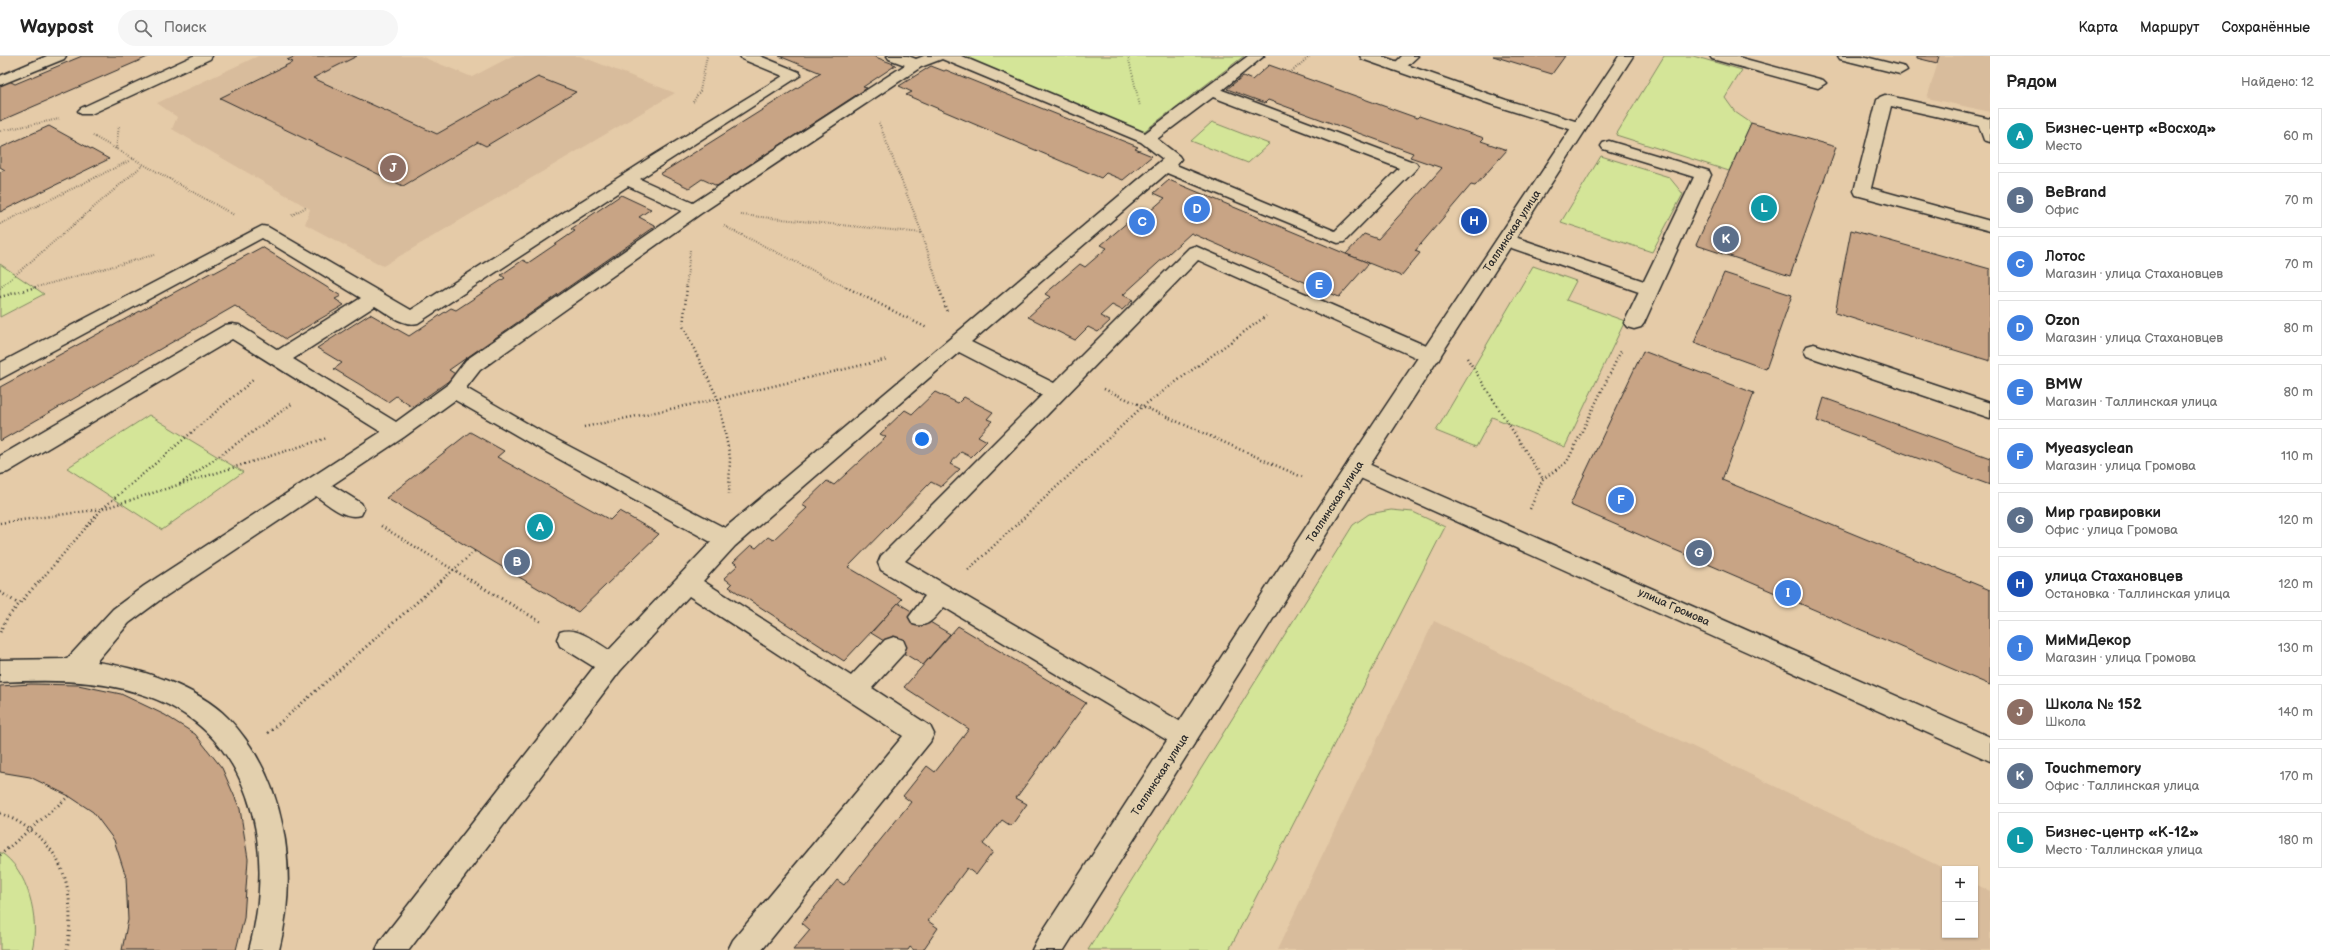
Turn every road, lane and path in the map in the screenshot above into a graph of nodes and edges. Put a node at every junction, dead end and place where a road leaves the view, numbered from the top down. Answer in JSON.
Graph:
{"nodes":[{"id":1,"x":59,"y":56,"type":"edge"},
{"id":2,"x":204,"y":56,"type":"edge"},
{"id":3,"x":747,"y":56,"type":"edge"},
{"id":4,"x":894,"y":56,"type":"edge"},
{"id":5,"x":937,"y":56,"type":"edge"},
{"id":6,"x":948,"y":56,"type":"edge"},
{"id":7,"x":1128,"y":56,"type":"edge"},
{"id":8,"x":1257,"y":56,"type":"edge"},
{"id":9,"x":1310,"y":56,"type":"edge"},
{"id":10,"x":1367,"y":56,"type":"edge"},
{"id":11,"x":1411,"y":56,"type":"edge"},
{"id":12,"x":1626,"y":56,"type":"edge"},
{"id":13,"x":1717,"y":56,"type":"edge"},
{"id":14,"x":1845,"y":56,"type":"edge"},
{"id":15,"x":916,"y":64,"type":"junction"},
{"id":16,"x":1398,"y":67,"type":"junction"},
{"id":17,"x":1900,"y":70,"type":"dead end"},
{"id":18,"x":1290,"y":73,"type":"dead end"},
{"id":19,"x":0,"y":81,"type":"edge"},
{"id":20,"x":1818,"y":83,"type":"dead end"},
{"id":21,"x":1211,"y":91,"type":"junction"},
{"id":22,"x":865,"y":96,"type":"junction"},
{"id":23,"x":86,"y":111,"type":"dead end"},
{"id":24,"x":62,"y":119,"type":"dead end"},
{"id":25,"x":1579,"y":127,"type":"junction"},
{"id":26,"x":0,"y":131,"type":"edge"},
{"id":27,"x":89,"y":134,"type":"dead end"},
{"id":28,"x":1990,"y":137,"type":"edge"},
{"id":29,"x":1147,"y":139,"type":"junction"},
{"id":30,"x":1609,"y":146,"type":"dead end"},
{"id":31,"x":133,"y":159,"type":"junction"},
{"id":32,"x":143,"y":165,"type":"junction"},
{"id":33,"x":1164,"y":166,"type":"junction"},
{"id":34,"x":627,"y":179,"type":"junction"},
{"id":35,"x":694,"y":210,"type":"junction"},
{"id":36,"x":0,"y":224,"type":"edge"},
{"id":37,"x":1990,"y":226,"type":"edge"},
{"id":38,"x":262,"y":231,"type":"junction"},
{"id":39,"x":922,"y":233,"type":"junction"},
{"id":40,"x":1506,"y":240,"type":"junction"},
{"id":41,"x":161,"y":254,"type":"dead end"},
{"id":42,"x":0,"y":288,"type":"edge"},
{"id":43,"x":1649,"y":289,"type":"junction"},
{"id":44,"x":1294,"y":296,"type":"junction"},
{"id":45,"x":0,"y":297,"type":"edge"},
{"id":46,"x":374,"y":298,"type":"junction"},
{"id":47,"x":1634,"y":323,"type":"joint"},
{"id":48,"x":956,"y":343,"type":"junction"},
{"id":49,"x":1814,"y":351,"type":"dead end"},
{"id":50,"x":1431,"y":356,"type":"junction"},
{"id":51,"x":895,"y":357,"type":"dead end"},
{"id":52,"x":1467,"y":358,"type":"dead end"},
{"id":53,"x":278,"y":359,"type":"junction"},
{"id":54,"x":0,"y":372,"type":"edge"},
{"id":55,"x":1073,"y":376,"type":"junction"},
{"id":56,"x":319,"y":384,"type":"junction"},
{"id":57,"x":454,"y":390,"type":"junction"},
{"id":58,"x":1056,"y":393,"type":"junction"},
{"id":59,"x":718,"y":399,"type":"junction"},
{"id":60,"x":1143,"y":406,"type":"junction"},
{"id":61,"x":1990,"y":411,"type":"edge"},
{"id":62,"x":388,"y":427,"type":"junction"},
{"id":63,"x":536,"y":437,"type":"junction"},
{"id":64,"x":0,"y":466,"type":"edge"},
{"id":65,"x":1357,"y":466,"type":"junction"},
{"id":66,"x":1302,"y":477,"type":"dead end"},
{"id":67,"x":1543,"y":479,"type":"junction"},
{"id":68,"x":178,"y":486,"type":"junction"},
{"id":69,"x":316,"y":486,"type":"junction"},
{"id":70,"x":102,"y":509,"type":"junction"},
{"id":71,"x":354,"y":509,"type":"joint"},
{"id":72,"x":1530,"y":509,"type":"dead end"},
{"id":73,"x":0,"y":523,"type":"edge"},
{"id":74,"x":727,"y":540,"type":"junction"},
{"id":75,"x":475,"y":551,"type":"dead end"},
{"id":76,"x":453,"y":570,"type":"junction"},
{"id":77,"x":686,"y":582,"type":"junction"},
{"id":78,"x":0,"y":592,"type":"edge"},
{"id":79,"x":942,"y":594,"type":"junction"},
{"id":80,"x":19,"y":604,"type":"junction"},
{"id":81,"x":921,"y":617,"type":"dead end"},
{"id":82,"x":0,"y":632,"type":"edge"},
{"id":83,"x":569,"y":639,"type":"joint"},
{"id":84,"x":894,"y":647,"type":"dead end"},
{"id":85,"x":610,"y":664,"type":"junction"},
{"id":86,"x":75,"y":668,"type":"junction"},
{"id":87,"x":0,"y":671,"type":"edge"},
{"id":88,"x":855,"y":689,"type":"junction"},
{"id":89,"x":1184,"y":737,"type":"junction"},
{"id":90,"x":1990,"y":749,"type":"edge"},
{"id":91,"x":243,"y":754,"type":"junction"},
{"id":92,"x":69,"y":796,"type":"dead end"},
{"id":93,"x":0,"y":813,"type":"edge"},
{"id":94,"x":32,"y":828,"type":"junction"},
{"id":95,"x":0,"y":855,"type":"edge"},
{"id":96,"x":67,"y":950,"type":"edge"},
{"id":97,"x":264,"y":950,"type":"edge"},
{"id":98,"x":391,"y":950,"type":"edge"},
{"id":99,"x":743,"y":950,"type":"edge"},
{"id":100,"x":1047,"y":950,"type":"edge"}],
"edges":[{"from":1,"to":19,"type":"street"},
{"from":2,"to":23,"type":"street"},
{"from":3,"to":34,"type":"street"},
{"from":4,"to":15,"type":"street"},
{"from":5,"to":15,"type":"street"},
{"from":6,"to":29,"type":"street"},
{"from":7,"to":29,"type":"path"},
{"from":8,"to":21,"type":"street"},
{"from":9,"to":18,"type":"path"},
{"from":10,"to":16,"type":"street"},
{"from":11,"to":16,"type":"street"},
{"from":12,"to":25,"type":"street","name":"Таллинская улица"},
{"from":13,"to":20,"type":"street"},
{"from":14,"to":17,"type":"street"},
{"from":15,"to":22,"type":"street"},
{"from":16,"to":25,"type":"street"},
{"from":21,"to":29,"type":"street"},
{"from":21,"to":33,"type":"street"},
{"from":22,"to":35,"type":"street"},
{"from":22,"to":39,"type":"path"},
{"from":24,"to":26,"type":"path"},
{"from":25,"to":40,"type":"street","name":"Таллинская улица"},
{"from":27,"to":31,"type":"path"},
{"from":28,"to":37,"type":"street"},
{"from":29,"to":33,"type":"street"},
{"from":30,"to":43,"type":"street"},
{"from":31,"to":32,"type":"path"},
{"from":31,"to":36,"type":"path"},
{"from":32,"to":38,"type":"path"},
{"from":32,"to":42,"type":"path"},
{"from":33,"to":48,"type":"street"},
{"from":34,"to":35,"type":"street"},
{"from":34,"to":46,"type":"street"},
{"from":35,"to":39,"type":"path"},
{"from":35,"to":48,"type":"path"},
{"from":35,"to":57,"type":"street"},
{"from":35,"to":59,"type":"path"},
{"from":38,"to":46,"type":"street"},
{"from":38,"to":54,"type":"street"},
{"from":39,"to":48,"type":"path"},
{"from":40,"to":43,"type":"street"},
{"from":40,"to":50,"type":"street","name":"Таллинская улица"},
{"from":41,"to":45,"type":"path"},
{"from":43,"to":47,"type":"street"},
{"from":44,"to":50,"type":"street"},
{"from":44,"to":55,"type":"street"},
{"from":44,"to":60,"type":"path"},
{"from":46,"to":53,"type":"street"},
{"from":47,"to":67,"type":"path"},
{"from":48,"to":58,"type":"street"},
{"from":48,"to":74,"type":"street"},
{"from":49,"to":61,"type":"street"},
{"from":50,"to":65,"type":"street","name":"Таллинская улица"},
{"from":51,"to":59,"type":"path"},
{"from":52,"to":67,"type":"path"},
{"from":53,"to":56,"type":"street"},
{"from":53,"to":64,"type":"street"},
{"from":53,"to":70,"type":"path"},
{"from":55,"to":58,"type":"street"},
{"from":55,"to":60,"type":"path"},
{"from":56,"to":62,"type":"street"},
{"from":56,"to":68,"type":"path"},
{"from":57,"to":62,"type":"street"},
{"from":57,"to":63,"type":"street"},
{"from":58,"to":79,"type":"street"},
{"from":59,"to":63,"type":"path"},
{"from":59,"to":74,"type":"path"},
{"from":60,"to":66,"type":"path"},
{"from":60,"to":79,"type":"path"},
{"from":62,"to":68,"type":"path"},
{"from":62,"to":69,"type":"street"},
{"from":63,"to":74,"type":"street"},
{"from":65,"to":89,"type":"street","name":"Таллинская улица"},
{"from":65,"to":90,"type":"street","name":"улица Громова"},
{"from":67,"to":72,"type":"path"},
{"from":68,"to":70,"type":"path"},
{"from":69,"to":71,"type":"street"},
{"from":69,"to":86,"type":"street"},
{"from":70,"to":73,"type":"path"},
{"from":70,"to":80,"type":"path"},
{"from":71,"to":76,"type":"path"},
{"from":74,"to":77,"type":"street"},
{"from":75,"to":76,"type":"path"},
{"from":76,"to":83,"type":"path"},
{"from":76,"to":91,"type":"path"},
{"from":77,"to":85,"type":"street"},
{"from":77,"to":88,"type":"street"},
{"from":78,"to":80,"type":"path"},
{"from":79,"to":81,"type":"street"},
{"from":79,"to":89,"type":"street"},
{"from":80,"to":82,"type":"path"},
{"from":83,"to":85,"type":"street"},
{"from":84,"to":88,"type":"street"},
{"from":85,"to":98,"type":"street"},
{"from":86,"to":87,"type":"street"},
{"from":86,"to":91,"type":"street"},
{"from":88,"to":99,"type":"street"},
{"from":89,"to":100,"type":"street","name":"Таллинская улица"},
{"from":91,"to":97,"type":"street"},
{"from":92,"to":94,"type":"path"},
{"from":93,"to":94,"type":"path"},
{"from":94,"to":95,"type":"path"},
{"from":94,"to":96,"type":"path"}]}
